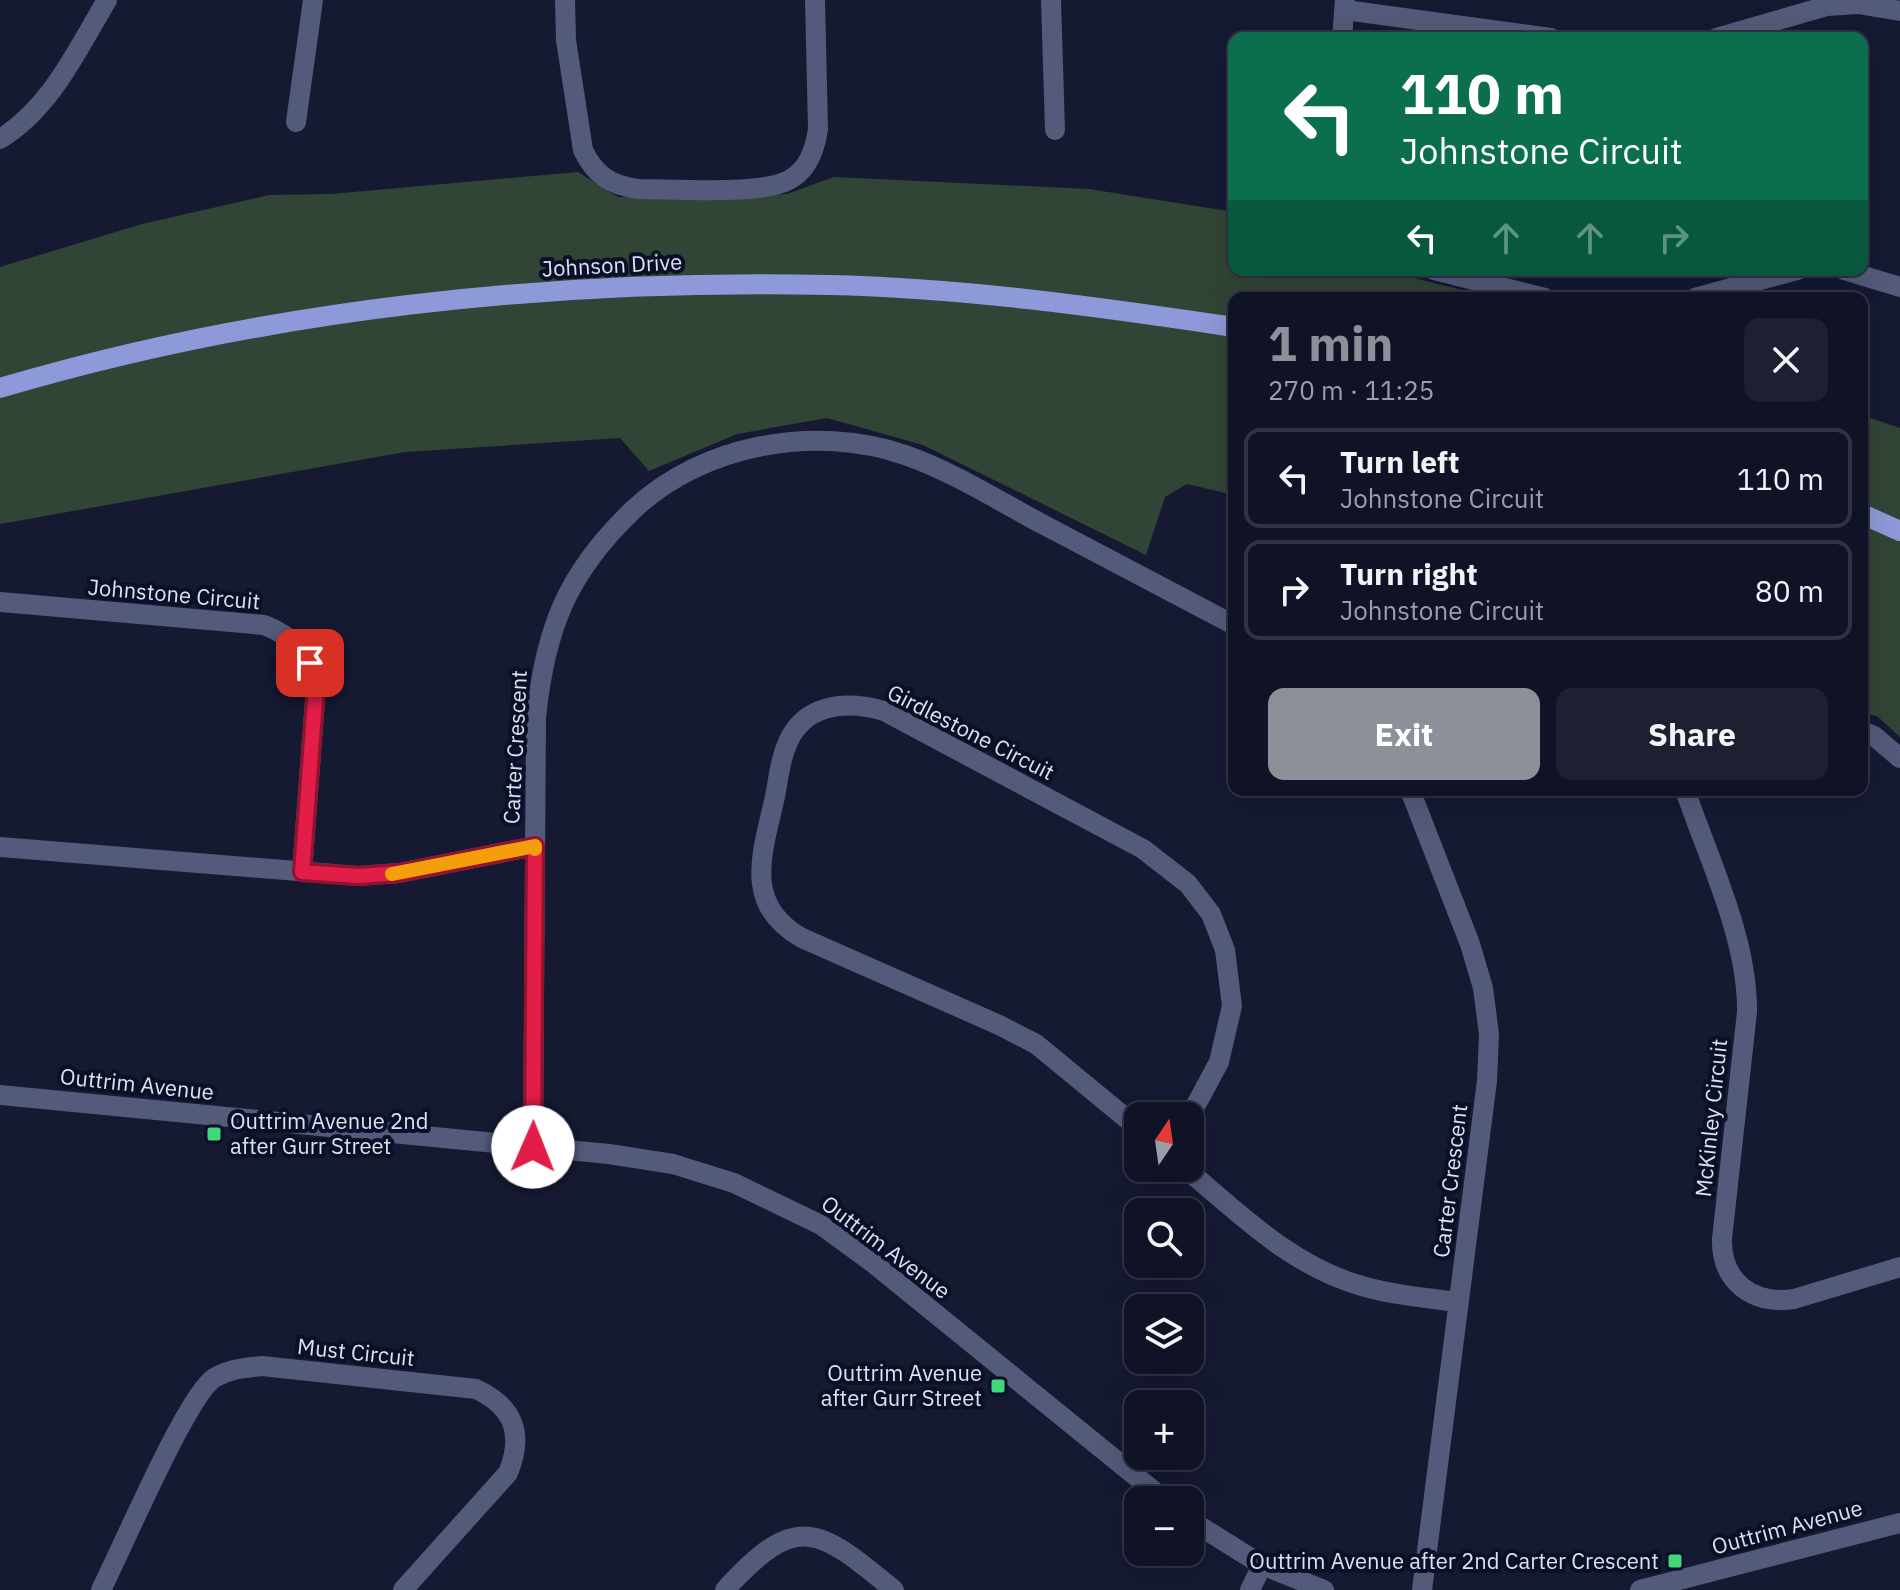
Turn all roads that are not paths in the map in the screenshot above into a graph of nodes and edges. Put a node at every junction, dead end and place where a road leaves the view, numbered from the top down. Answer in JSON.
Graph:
{"nodes":[{"id":1,"x":107,"y":0,"type":"edge"},
{"id":2,"x":313,"y":0,"type":"edge"},
{"id":3,"x":565,"y":0,"type":"edge"},
{"id":4,"x":815,"y":0,"type":"edge"},
{"id":5,"x":1051,"y":0,"type":"edge"},
{"id":6,"x":1345,"y":5,"type":"edge"},
{"id":7,"x":1900,"y":11,"type":"edge"},
{"id":8,"x":1343,"y":32,"type":"edge"},
{"id":9,"x":1514,"y":32,"type":"edge"},
{"id":10,"x":1737,"y":32,"type":"edge"},
{"id":11,"x":296,"y":122,"type":"dead end"},
{"id":12,"x":1055,"y":130,"type":"dead end"},
{"id":13,"x":0,"y":139,"type":"edge"},
{"id":14,"x":1458,"y":276,"type":"edge"},
{"id":15,"x":1775,"y":276,"type":"edge"},
{"id":16,"x":1864,"y":276,"type":"edge"},
{"id":17,"x":1900,"y":287,"type":"edge"},
{"id":18,"x":1521,"y":292,"type":"edge"},
{"id":19,"x":1717,"y":292,"type":"edge"},
{"id":20,"x":1228,"y":326,"type":"edge"},
{"id":21,"x":0,"y":388,"type":"edge"},
{"id":22,"x":1868,"y":517,"type":"edge"},
{"id":23,"x":1900,"y":531,"type":"edge"},
{"id":24,"x":0,"y":602,"type":"edge"},
{"id":25,"x":1228,"y":622,"type":"edge"},
{"id":26,"x":1868,"y":734,"type":"edge"},
{"id":27,"x":1900,"y":758,"type":"edge"},
{"id":28,"x":1419,"y":796,"type":"edge"},
{"id":29,"x":1687,"y":796,"type":"edge"},
{"id":30,"x":535,"y":846,"type":"junction"},
{"id":31,"x":0,"y":847,"type":"edge"},
{"id":32,"x":302,"y":872,"type":"junction"},
{"id":33,"x":0,"y":1095,"type":"edge"},
{"id":34,"x":1198,"y":1102,"type":"edge"},
{"id":35,"x":1124,"y":1116,"type":"edge"},
{"id":36,"x":533,"y":1147,"type":"junction"},
{"id":37,"x":1202,"y":1182,"type":"edge"},
{"id":38,"x":1900,"y":1267,"type":"edge"},
{"id":39,"x":1458,"y":1302,"type":"junction"},
{"id":40,"x":1148,"y":1486,"type":"edge"},
{"id":41,"x":1900,"y":1523,"type":"edge"},
{"id":42,"x":1204,"y":1529,"type":"edge"},
{"id":43,"x":1262,"y":1565,"type":"junction"},
{"id":44,"x":101,"y":1590,"type":"edge"},
{"id":45,"x":403,"y":1590,"type":"edge"},
{"id":46,"x":725,"y":1590,"type":"edge"},
{"id":47,"x":894,"y":1590,"type":"edge"},
{"id":48,"x":1250,"y":1590,"type":"edge"},
{"id":49,"x":1324,"y":1590,"type":"edge"},
{"id":50,"x":1422,"y":1590,"type":"edge"},
{"id":51,"x":1640,"y":1590,"type":"edge"}],
"edges":[{"from":1,"to":13,"type":"street"},
{"from":2,"to":11,"type":"street"},
{"from":3,"to":4,"type":"street"},
{"from":5,"to":12,"type":"street"},
{"from":6,"to":8,"type":"street"},
{"from":6,"to":9,"type":"street"},
{"from":7,"to":10,"type":"street"},
{"from":14,"to":18,"type":"street"},
{"from":15,"to":19,"type":"street"},
{"from":16,"to":17,"type":"street"},
{"from":20,"to":21,"type":"main road","name":"Johnson Drive"},
{"from":22,"to":23,"type":"main road"},
{"from":24,"to":32,"type":"street","name":"Johnstone Circuit"},
{"from":25,"to":30,"type":"street","name":"Carter Crescent"},
{"from":26,"to":27,"type":"street"},
{"from":28,"to":39,"type":"street","name":"Carter Crescent"},
{"from":29,"to":38,"type":"street","name":"McKinley Circuit"},
{"from":30,"to":32,"type":"street"},
{"from":30,"to":36,"type":"street","name":"Carter Crescent"},
{"from":31,"to":32,"type":"street"},
{"from":33,"to":36,"type":"street","name":"Outtrim Avenue"},
{"from":34,"to":35,"type":"street","name":"Girdlestone Circuit"},
{"from":36,"to":40,"type":"street","name":"Outtrim Avenue"},
{"from":37,"to":39,"type":"street"},
{"from":39,"to":50,"type":"street","name":"Carter Crescent"},
{"from":41,"to":51,"type":"street","name":"Outtrim Avenue"},
{"from":42,"to":43,"type":"street"},
{"from":43,"to":48,"type":"street"},
{"from":43,"to":49,"type":"street"},
{"from":44,"to":45,"type":"street","name":"Must Circuit"},
{"from":46,"to":47,"type":"street"}]}
